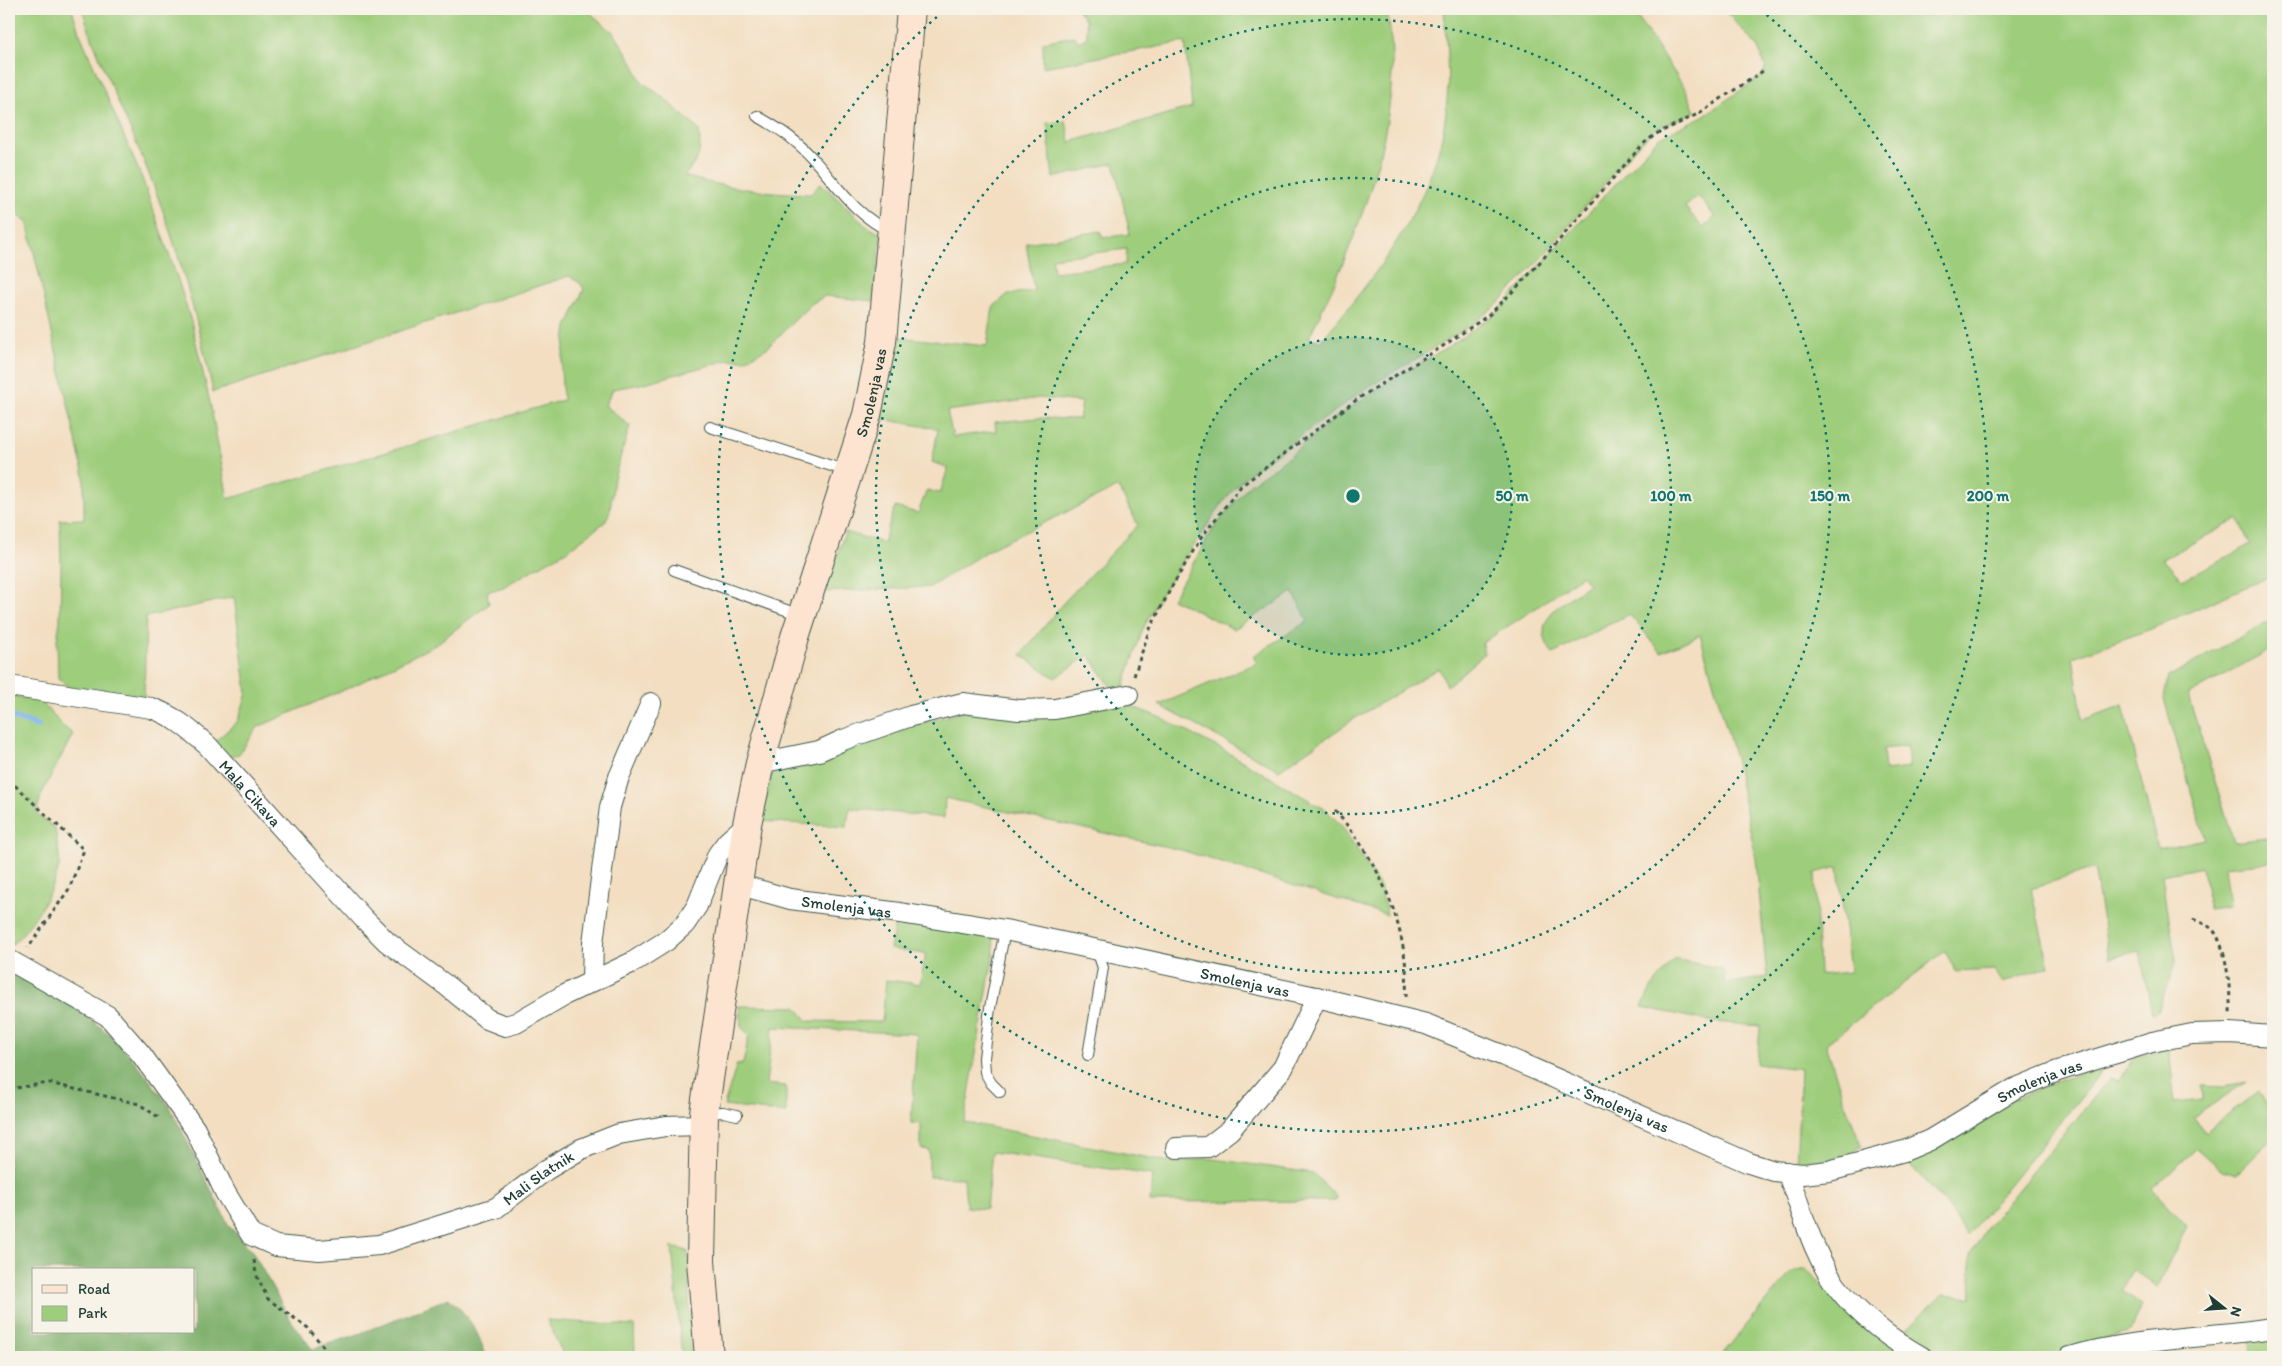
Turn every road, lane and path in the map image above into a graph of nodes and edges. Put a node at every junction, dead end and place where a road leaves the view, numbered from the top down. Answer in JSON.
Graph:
{"nodes":[{"id":1,"x":911,"y":9,"type":"edge"},
{"id":2,"x":1763,"y":71,"type":"dead end"},
{"id":3,"x":757,"y":116,"type":"dead end"},
{"id":4,"x":892,"y":232,"type":"junction"},
{"id":5,"x":710,"y":427,"type":"dead end"},
{"id":6,"x":848,"y":472,"type":"junction"},
{"id":7,"x":674,"y":570,"type":"dead end"},
{"id":8,"x":802,"y":616,"type":"junction"},
{"id":9,"x":9,"y":686,"type":"edge"},
{"id":10,"x":1128,"y":695,"type":"joint"},
{"id":11,"x":651,"y":703,"type":"dead end"},
{"id":12,"x":760,"y":763,"type":"junction"},
{"id":13,"x":9,"y":780,"type":"edge"},
{"id":14,"x":1335,"y":811,"type":"dead end"},
{"id":15,"x":747,"y":824,"type":"junction"},
{"id":16,"x":737,"y":884,"type":"junction"},
{"id":17,"x":2193,"y":919,"type":"dead end"},
{"id":18,"x":1006,"y":930,"type":"junction"},
{"id":19,"x":1097,"y":950,"type":"junction"},
{"id":20,"x":13,"y":961,"type":"edge"},
{"id":21,"x":592,"y":981,"type":"junction"},
{"id":22,"x":1317,"y":997,"type":"junction"},
{"id":23,"x":1405,"y":1019,"type":"junction"},
{"id":24,"x":2230,"y":1033,"type":"junction"},
{"id":25,"x":2273,"y":1036,"type":"edge"},
{"id":26,"x":1088,"y":1055,"type":"dead end"},
{"id":27,"x":9,"y":1089,"type":"edge"},
{"id":28,"x":1000,"y":1092,"type":"dead end"},
{"id":29,"x":737,"y":1115,"type":"dead end"},
{"id":30,"x":703,"y":1119,"type":"junction"},
{"id":31,"x":195,"y":1129,"type":"junction"},
{"id":32,"x":1176,"y":1148,"type":"dead end"},
{"id":33,"x":1787,"y":1172,"type":"junction"},
{"id":34,"x":251,"y":1235,"type":"junction"},
{"id":35,"x":2273,"y":1328,"type":"edge"},
{"id":36,"x":332,"y":1357,"type":"edge"},
{"id":37,"x":709,"y":1357,"type":"edge"},
{"id":38,"x":1922,"y":1357,"type":"edge"},
{"id":39,"x":2070,"y":1357,"type":"edge"}],
"edges":[{"from":1,"to":4,"type":"main road","name":"Smolenja vas"},
{"from":2,"to":10,"type":"path"},
{"from":3,"to":4,"type":"lane"},
{"from":4,"to":6,"type":"main road","name":"Smolenja vas"},
{"from":5,"to":6,"type":"lane"},
{"from":6,"to":8,"type":"main road","name":"Smolenja vas"},
{"from":7,"to":8,"type":"lane"},
{"from":8,"to":12,"type":"main road","name":"Smolenja vas"},
{"from":9,"to":21,"type":"street","name":"Mala Cikava"},
{"from":10,"to":12,"type":"street"},
{"from":11,"to":21,"type":"street"},
{"from":12,"to":15,"type":"main road","name":"Smolenja vas"},
{"from":13,"to":20,"type":"path"},
{"from":14,"to":23,"type":"path"},
{"from":15,"to":16,"type":"main road","name":"Smolenja vas"},
{"from":15,"to":21,"type":"street"},
{"from":16,"to":18,"type":"street","name":"Smolenja vas"},
{"from":16,"to":30,"type":"main road"},
{"from":17,"to":24,"type":"path"},
{"from":18,"to":19,"type":"street","name":"Smolenja vas"},
{"from":18,"to":28,"type":"lane"},
{"from":19,"to":22,"type":"street","name":"Smolenja vas"},
{"from":19,"to":26,"type":"lane"},
{"from":20,"to":31,"type":"street"},
{"from":22,"to":23,"type":"street","name":"Smolenja vas"},
{"from":22,"to":32,"type":"street"},
{"from":23,"to":33,"type":"street","name":"Smolenja vas"},
{"from":24,"to":25,"type":"street","name":"Smolenja vas"},
{"from":24,"to":33,"type":"street","name":"Smolenja vas"},
{"from":27,"to":31,"type":"path"},
{"from":29,"to":30,"type":"lane"},
{"from":30,"to":34,"type":"street","name":"Mali Slatnik"},
{"from":30,"to":37,"type":"main road"},
{"from":31,"to":34,"type":"street"},
{"from":33,"to":38,"type":"street"},
{"from":34,"to":36,"type":"path"},
{"from":35,"to":39,"type":"street"}]}
